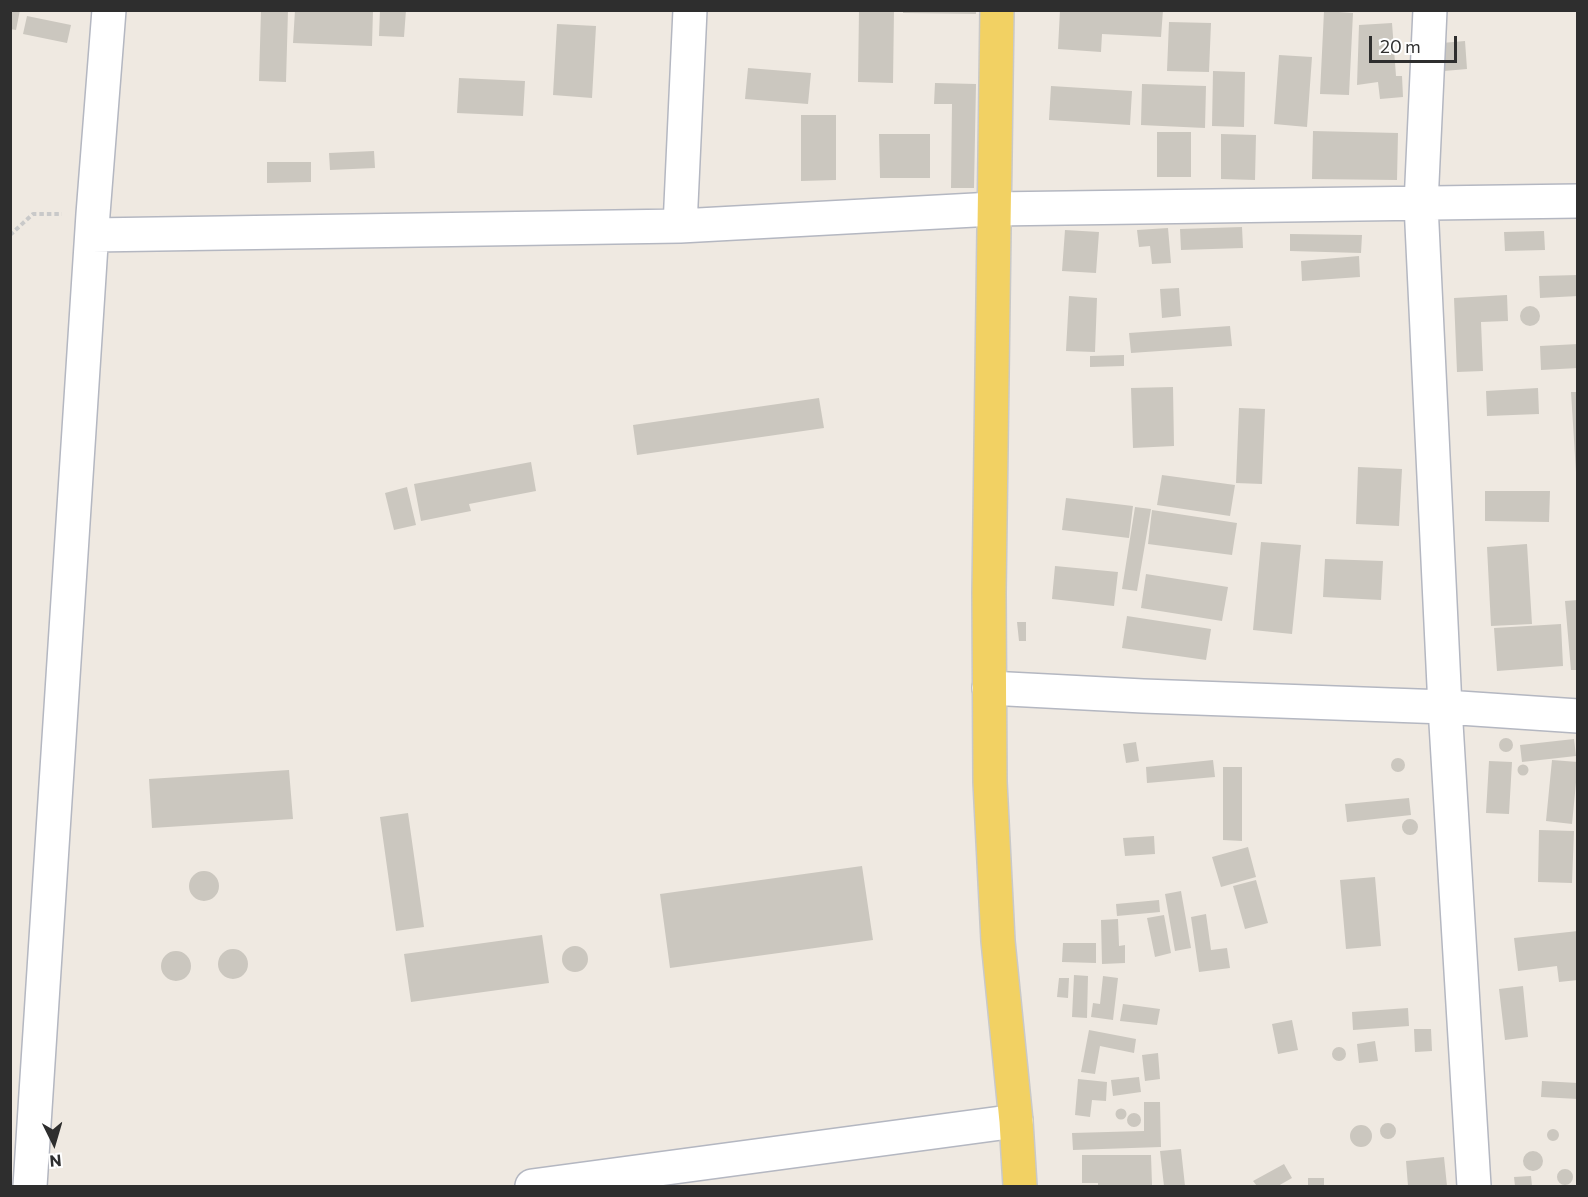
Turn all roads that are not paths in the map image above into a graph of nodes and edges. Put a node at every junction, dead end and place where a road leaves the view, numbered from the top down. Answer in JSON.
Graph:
{"nodes":[{"id":1,"x":109,"y":10,"type":"edge"},
{"id":2,"x":690,"y":10,"type":"edge"},
{"id":3,"x":997,"y":10,"type":"edge"},
{"id":4,"x":1430,"y":10,"type":"edge"},
{"id":5,"x":1578,"y":201,"type":"edge"},
{"id":6,"x":1421,"y":204,"type":"junction"},
{"id":7,"x":993,"y":209,"type":"junction"},
{"id":8,"x":93,"y":225,"type":"junction"},
{"id":9,"x":680,"y":226,"type":"junction"},
{"id":10,"x":990,"y":688,"type":"junction"},
{"id":11,"x":1445,"y":707,"type":"junction"},
{"id":12,"x":1578,"y":716,"type":"edge"},
{"id":13,"x":1016,"y":1121,"type":"junction"},
{"id":14,"x":667,"y":1177,"type":"edge"},
{"id":15,"x":30,"y":1186,"type":"edge"},
{"id":16,"x":532,"y":1186,"type":"edge"},
{"id":17,"x":1020,"y":1186,"type":"edge"},
{"id":18,"x":1474,"y":1186,"type":"edge"}],
"edges":[{"from":1,"to":8,"type":"street"},
{"from":2,"to":9,"type":"street"},
{"from":3,"to":7,"type":"main road"},
{"from":4,"to":6,"type":"street"},
{"from":5,"to":6,"type":"street"},
{"from":6,"to":7,"type":"street"},
{"from":6,"to":11,"type":"street"},
{"from":7,"to":9,"type":"street"},
{"from":7,"to":10,"type":"main road"},
{"from":8,"to":9,"type":"street"},
{"from":8,"to":15,"type":"street"},
{"from":10,"to":11,"type":"street"},
{"from":10,"to":13,"type":"main road"},
{"from":11,"to":12,"type":"street"},
{"from":11,"to":18,"type":"street"},
{"from":13,"to":14,"type":"street"},
{"from":13,"to":17,"type":"main road"},
{"from":14,"to":16,"type":"street"}]}
